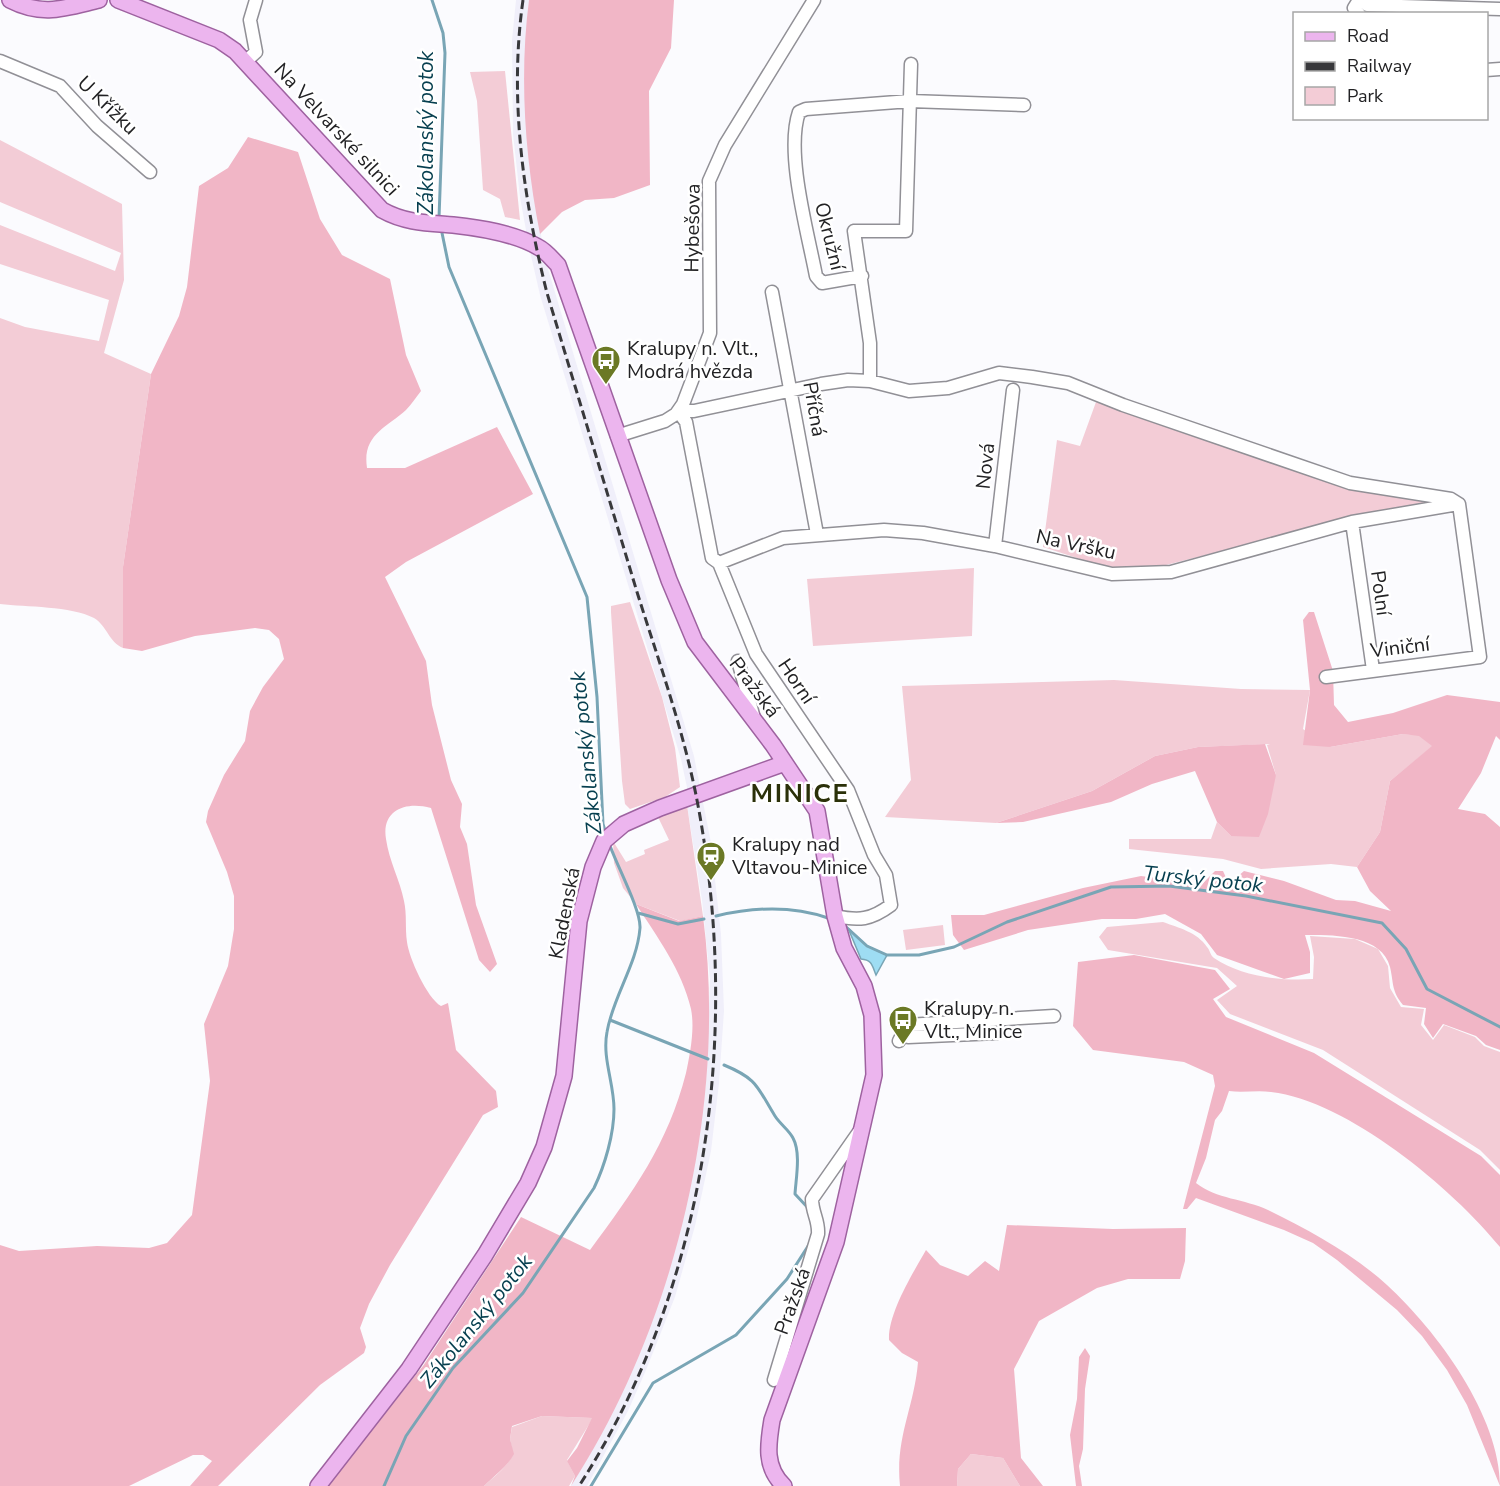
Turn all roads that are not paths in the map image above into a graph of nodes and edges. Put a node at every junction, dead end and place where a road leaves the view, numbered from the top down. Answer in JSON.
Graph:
{"nodes":[{"id":1,"x":10,"y":0,"type":"edge"},
{"id":2,"x":99,"y":0,"type":"edge"},
{"id":3,"x":118,"y":0,"type":"edge"},
{"id":4,"x":256,"y":0,"type":"edge"},
{"id":5,"x":814,"y":0,"type":"edge"},
{"id":6,"x":1360,"y":7,"type":"edge"},
{"id":7,"x":1500,"y":9,"type":"edge"},
{"id":8,"x":0,"y":61,"type":"edge"},
{"id":9,"x":244,"y":62,"type":"junction"},
{"id":10,"x":911,"y":64,"type":"dead end"},
{"id":11,"x":910,"y":101,"type":"junction"},
{"id":12,"x":1024,"y":105,"type":"dead end"},
{"id":13,"x":150,"y":172,"type":"dead end"},
{"id":14,"x":563,"y":276,"type":"joint"},
{"id":15,"x":862,"y":276,"type":"junction"},
{"id":16,"x":772,"y":292,"type":"dead end"},
{"id":17,"x":870,"y":381,"type":"junction"},
{"id":18,"x":792,"y":390,"type":"junction"},
{"id":19,"x":1013,"y":390,"type":"dead end"},
{"id":20,"x":678,"y":411,"type":"junction"},
{"id":21,"x":617,"y":436,"type":"junction"},
{"id":22,"x":1459,"y":504,"type":"junction"},
{"id":23,"x":1352,"y":522,"type":"junction"},
{"id":24,"x":817,"y":534,"type":"junction"},
{"id":25,"x":995,"y":546,"type":"junction"},
{"id":26,"x":719,"y":563,"type":"junction"},
{"id":27,"x":738,"y":661,"type":"dead end"},
{"id":28,"x":1373,"y":670,"type":"junction"},
{"id":29,"x":1326,"y":677,"type":"dead end"},
{"id":30,"x":755,"y":722,"type":"junction"},
{"id":31,"x":785,"y":763,"type":"junction"},
{"id":32,"x":835,"y":916,"type":"junction"},
{"id":33,"x":1054,"y":1016,"type":"dead end"},
{"id":34,"x":997,"y":1033,"type":"dead end"},
{"id":35,"x":863,"y":1126,"type":"junction"},
{"id":36,"x":774,"y":1380,"type":"dead end"},
{"id":37,"x":318,"y":1486,"type":"edge"},
{"id":38,"x":784,"y":1486,"type":"edge"}],
"edges":[{"from":1,"to":2,"type":"main road"},
{"from":3,"to":9,"type":"main road","name":"Na Velvarské silnici"},
{"from":4,"to":9,"type":"street"},
{"from":5,"to":20,"type":"street","name":"Hybešova"},
{"from":6,"to":7,"type":"street"},
{"from":8,"to":13,"type":"street","name":"U Křížku"},
{"from":9,"to":14,"type":"main road","name":"Na Velvarské silnici"},
{"from":10,"to":11,"type":"street","name":"Okružní"},
{"from":11,"to":12,"type":"street","name":"Okružní"},
{"from":11,"to":15,"type":"street","name":"Okružní"},
{"from":11,"to":15,"type":"street","name":"Okružní"},
{"from":14,"to":21,"type":"main road","name":"Pražská"},
{"from":15,"to":17,"type":"street"},
{"from":16,"to":18,"type":"street","name":"Příčná"},
{"from":17,"to":18,"type":"street"},
{"from":17,"to":22,"type":"street"},
{"from":18,"to":20,"type":"street"},
{"from":18,"to":24,"type":"street","name":"Příčná"},
{"from":19,"to":25,"type":"street","name":"Nová"},
{"from":20,"to":21,"type":"street"},
{"from":20,"to":26,"type":"street","name":"Horní"},
{"from":21,"to":30,"type":"main road","name":"Pražská"},
{"from":22,"to":23,"type":"street","name":"Na Vršku"},
{"from":22,"to":28,"type":"street","name":"Viniční"},
{"from":23,"to":25,"type":"street","name":"Na Vršku"},
{"from":23,"to":28,"type":"street","name":"Polní"},
{"from":24,"to":25,"type":"street","name":"Na Vršku"},
{"from":24,"to":26,"type":"street","name":"Na Vršku"},
{"from":26,"to":32,"type":"street","name":"Horní"},
{"from":27,"to":30,"type":"street"},
{"from":28,"to":29,"type":"street","name":"Viniční"},
{"from":30,"to":31,"type":"main road","name":"Pražská"},
{"from":31,"to":32,"type":"main road","name":"Pražská"},
{"from":31,"to":37,"type":"main road","name":"Kladenská"},
{"from":32,"to":35,"type":"main road","name":"Pražská"},
{"from":33,"to":34,"type":"street"},
{"from":35,"to":36,"type":"street","name":"Pražská"},
{"from":35,"to":38,"type":"main road","name":"Pražská"}]}
